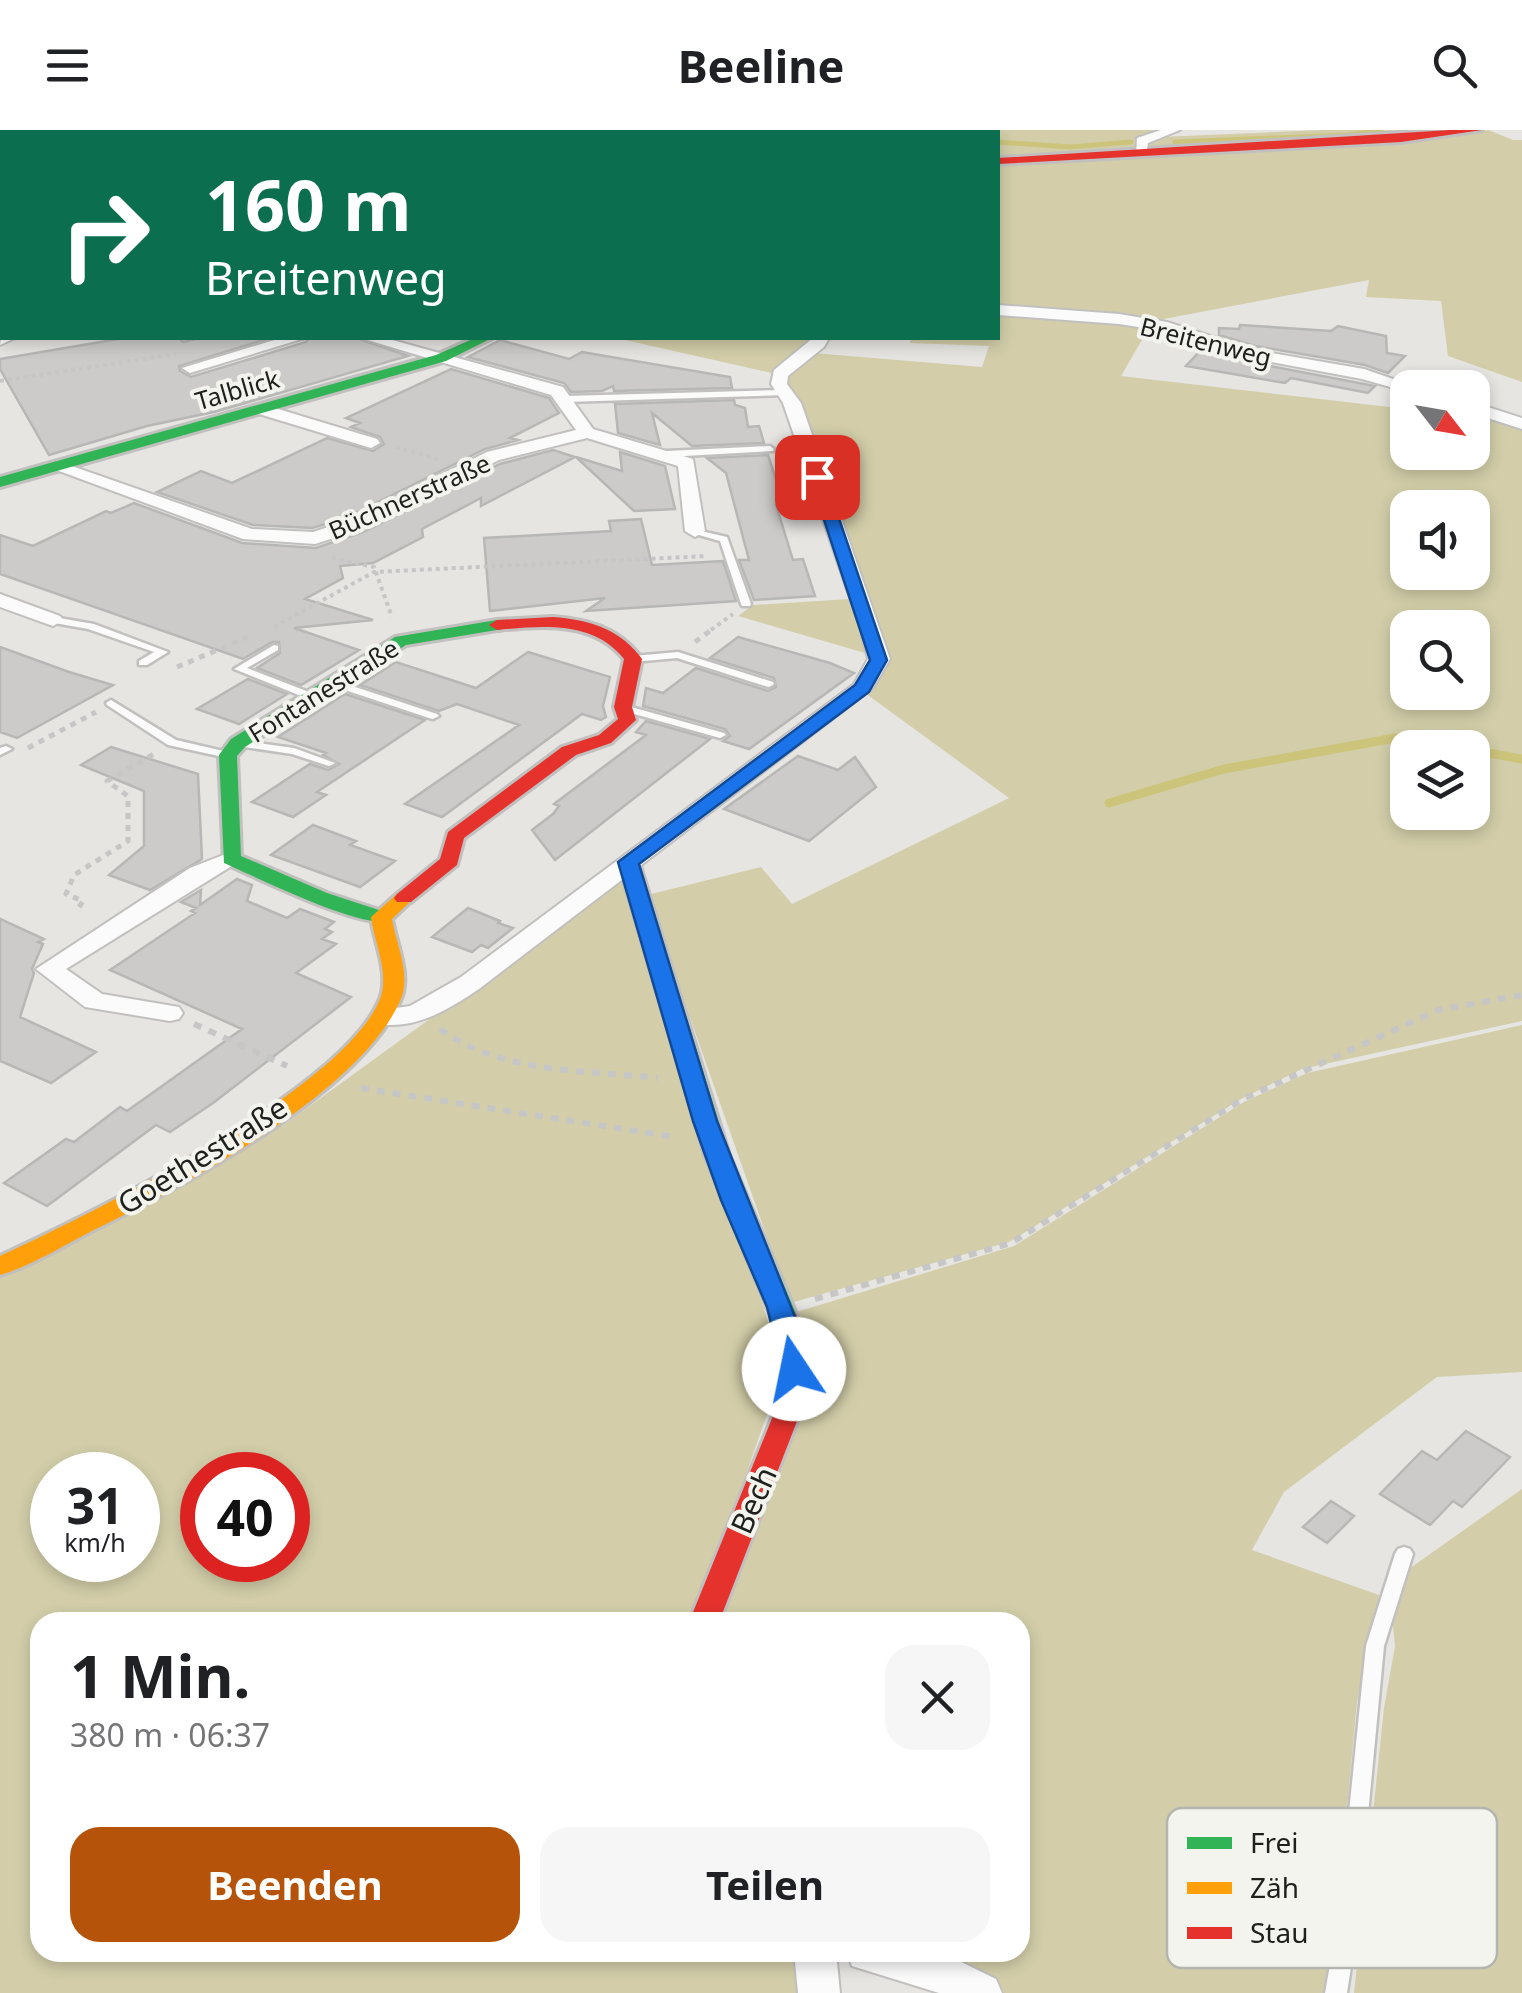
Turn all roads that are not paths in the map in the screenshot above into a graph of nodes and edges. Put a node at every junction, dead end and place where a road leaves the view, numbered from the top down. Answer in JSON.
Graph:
{"nodes":[{"id":1,"x":1174,"y":130,"type":"edge"},
{"id":2,"x":1478,"y":130,"type":"edge"},
{"id":3,"x":1141,"y":153,"type":"junction"},
{"id":4,"x":1000,"y":161,"type":"edge"},
{"id":5,"x":1000,"y":310,"type":"edge"},
{"id":6,"x":289,"y":340,"type":"edge"},
{"id":7,"x":377,"y":340,"type":"edge"},
{"id":8,"x":481,"y":340,"type":"edge"},
{"id":9,"x":820,"y":340,"type":"edge"},
{"id":10,"x":441,"y":358,"type":"junction"},
{"id":11,"x":190,"y":368,"type":"road end"},
{"id":12,"x":1390,"y":382,"type":"edge"},
{"id":13,"x":784,"y":393,"type":"junction"},
{"id":14,"x":566,"y":399,"type":"junction"},
{"id":15,"x":266,"y":410,"type":"junction"},
{"id":16,"x":1490,"y":413,"type":"edge"},
{"id":17,"x":1522,"y":424,"type":"edge"},
{"id":18,"x":587,"y":433,"type":"junction"},
{"id":19,"x":371,"y":443,"type":"road end"},
{"id":20,"x":770,"y":449,"type":"dead end"},
{"id":21,"x":667,"y":454,"type":"junction"},
{"id":22,"x":60,"y":468,"type":"junction"},
{"id":23,"x":0,"y":482,"type":"edge"},
{"id":24,"x":695,"y":532,"type":"joint"},
{"id":25,"x":0,"y":600,"type":"edge"},
{"id":26,"x":746,"y":604,"type":"road end"},
{"id":27,"x":53,"y":620,"type":"joint"},
{"id":28,"x":274,"y":648,"type":"dead end"},
{"id":29,"x":633,"y":659,"type":"junction"},
{"id":30,"x":142,"y":663,"type":"dead end"},
{"id":31,"x":332,"y":682,"type":"junction"},
{"id":32,"x":770,"y":684,"type":"dead end"},
{"id":33,"x":310,"y":696,"type":"junction"},
{"id":34,"x":111,"y":703,"type":"dead end"},
{"id":35,"x":623,"y":707,"type":"junction"},
{"id":36,"x":433,"y":716,"type":"dead end"},
{"id":37,"x":720,"y":735,"type":"dead end"},
{"id":38,"x":234,"y":749,"type":"junction"},
{"id":39,"x":329,"y":763,"type":"dead end"},
{"id":40,"x":231,"y":859,"type":"junction"},
{"id":41,"x":628,"y":862,"type":"junction"},
{"id":42,"x":381,"y":917,"type":"junction"},
{"id":43,"x":170,"y":1013,"type":"road end"},
{"id":44,"x":384,"y":1017,"type":"junction"},
{"id":45,"x":0,"y":1266,"type":"edge"},
{"id":46,"x":1404,"y":1554,"type":"dead end"},
{"id":47,"x":708,"y":1612,"type":"edge"},
{"id":48,"x":1359,"y":1808,"type":"edge"},
{"id":49,"x":816,"y":1962,"type":"edge"},
{"id":50,"x":906,"y":1962,"type":"edge"},
{"id":51,"x":1340,"y":1968,"type":"edge"},
{"id":52,"x":820,"y":1993,"type":"edge"},
{"id":53,"x":981,"y":1993,"type":"edge"},
{"id":54,"x":1336,"y":1993,"type":"edge"}],
"edges":[{"from":1,"to":3,"type":"street"},
{"from":2,"to":3,"type":"street"},
{"from":3,"to":4,"type":"street"},
{"from":5,"to":12,"type":"street","name":"Breitenweg"},
{"from":6,"to":11,"type":"street"},
{"from":7,"to":10,"type":"street"},
{"from":8,"to":10,"type":"street","name":"Talblick"},
{"from":9,"to":13,"type":"street"},
{"from":10,"to":14,"type":"street"},
{"from":10,"to":15,"type":"street","name":"Talblick"},
{"from":13,"to":14,"type":"lane"},
{"from":13,"to":41,"type":"street"},
{"from":14,"to":18,"type":"street"},
{"from":15,"to":19,"type":"street"},
{"from":15,"to":22,"type":"street","name":"Talblick"},
{"from":16,"to":17,"type":"street"},
{"from":18,"to":21,"type":"street"},
{"from":18,"to":22,"type":"street","name":"Büchnerstraße"},
{"from":20,"to":21,"type":"lane"},
{"from":21,"to":24,"type":"street"},
{"from":22,"to":23,"type":"street","name":"Talblick"},
{"from":24,"to":26,"type":"lane"},
{"from":25,"to":27,"type":"street"},
{"from":27,"to":30,"type":"lane"},
{"from":28,"to":33,"type":"lane"},
{"from":29,"to":31,"type":"street","name":"Fontanestraße"},
{"from":29,"to":32,"type":"lane"},
{"from":29,"to":35,"type":"street"},
{"from":31,"to":33,"type":"street","name":"Fontanestraße"},
{"from":31,"to":36,"type":"lane"},
{"from":33,"to":38,"type":"street","name":"Fontanestraße"},
{"from":34,"to":38,"type":"lane"},
{"from":35,"to":37,"type":"lane"},
{"from":35,"to":42,"type":"street"},
{"from":38,"to":39,"type":"lane"},
{"from":38,"to":40,"type":"street","name":"Fontanestraße"},
{"from":40,"to":42,"type":"street"},
{"from":40,"to":43,"type":"street"},
{"from":41,"to":44,"type":"street"},
{"from":41,"to":47,"type":"street","name":"Bech"},
{"from":42,"to":44,"type":"street"},
{"from":44,"to":45,"type":"street","name":"Goethestraße"},
{"from":46,"to":48,"type":"lane"},
{"from":49,"to":52,"type":"street"},
{"from":50,"to":53,"type":"street"},
{"from":51,"to":54,"type":"lane"}]}
